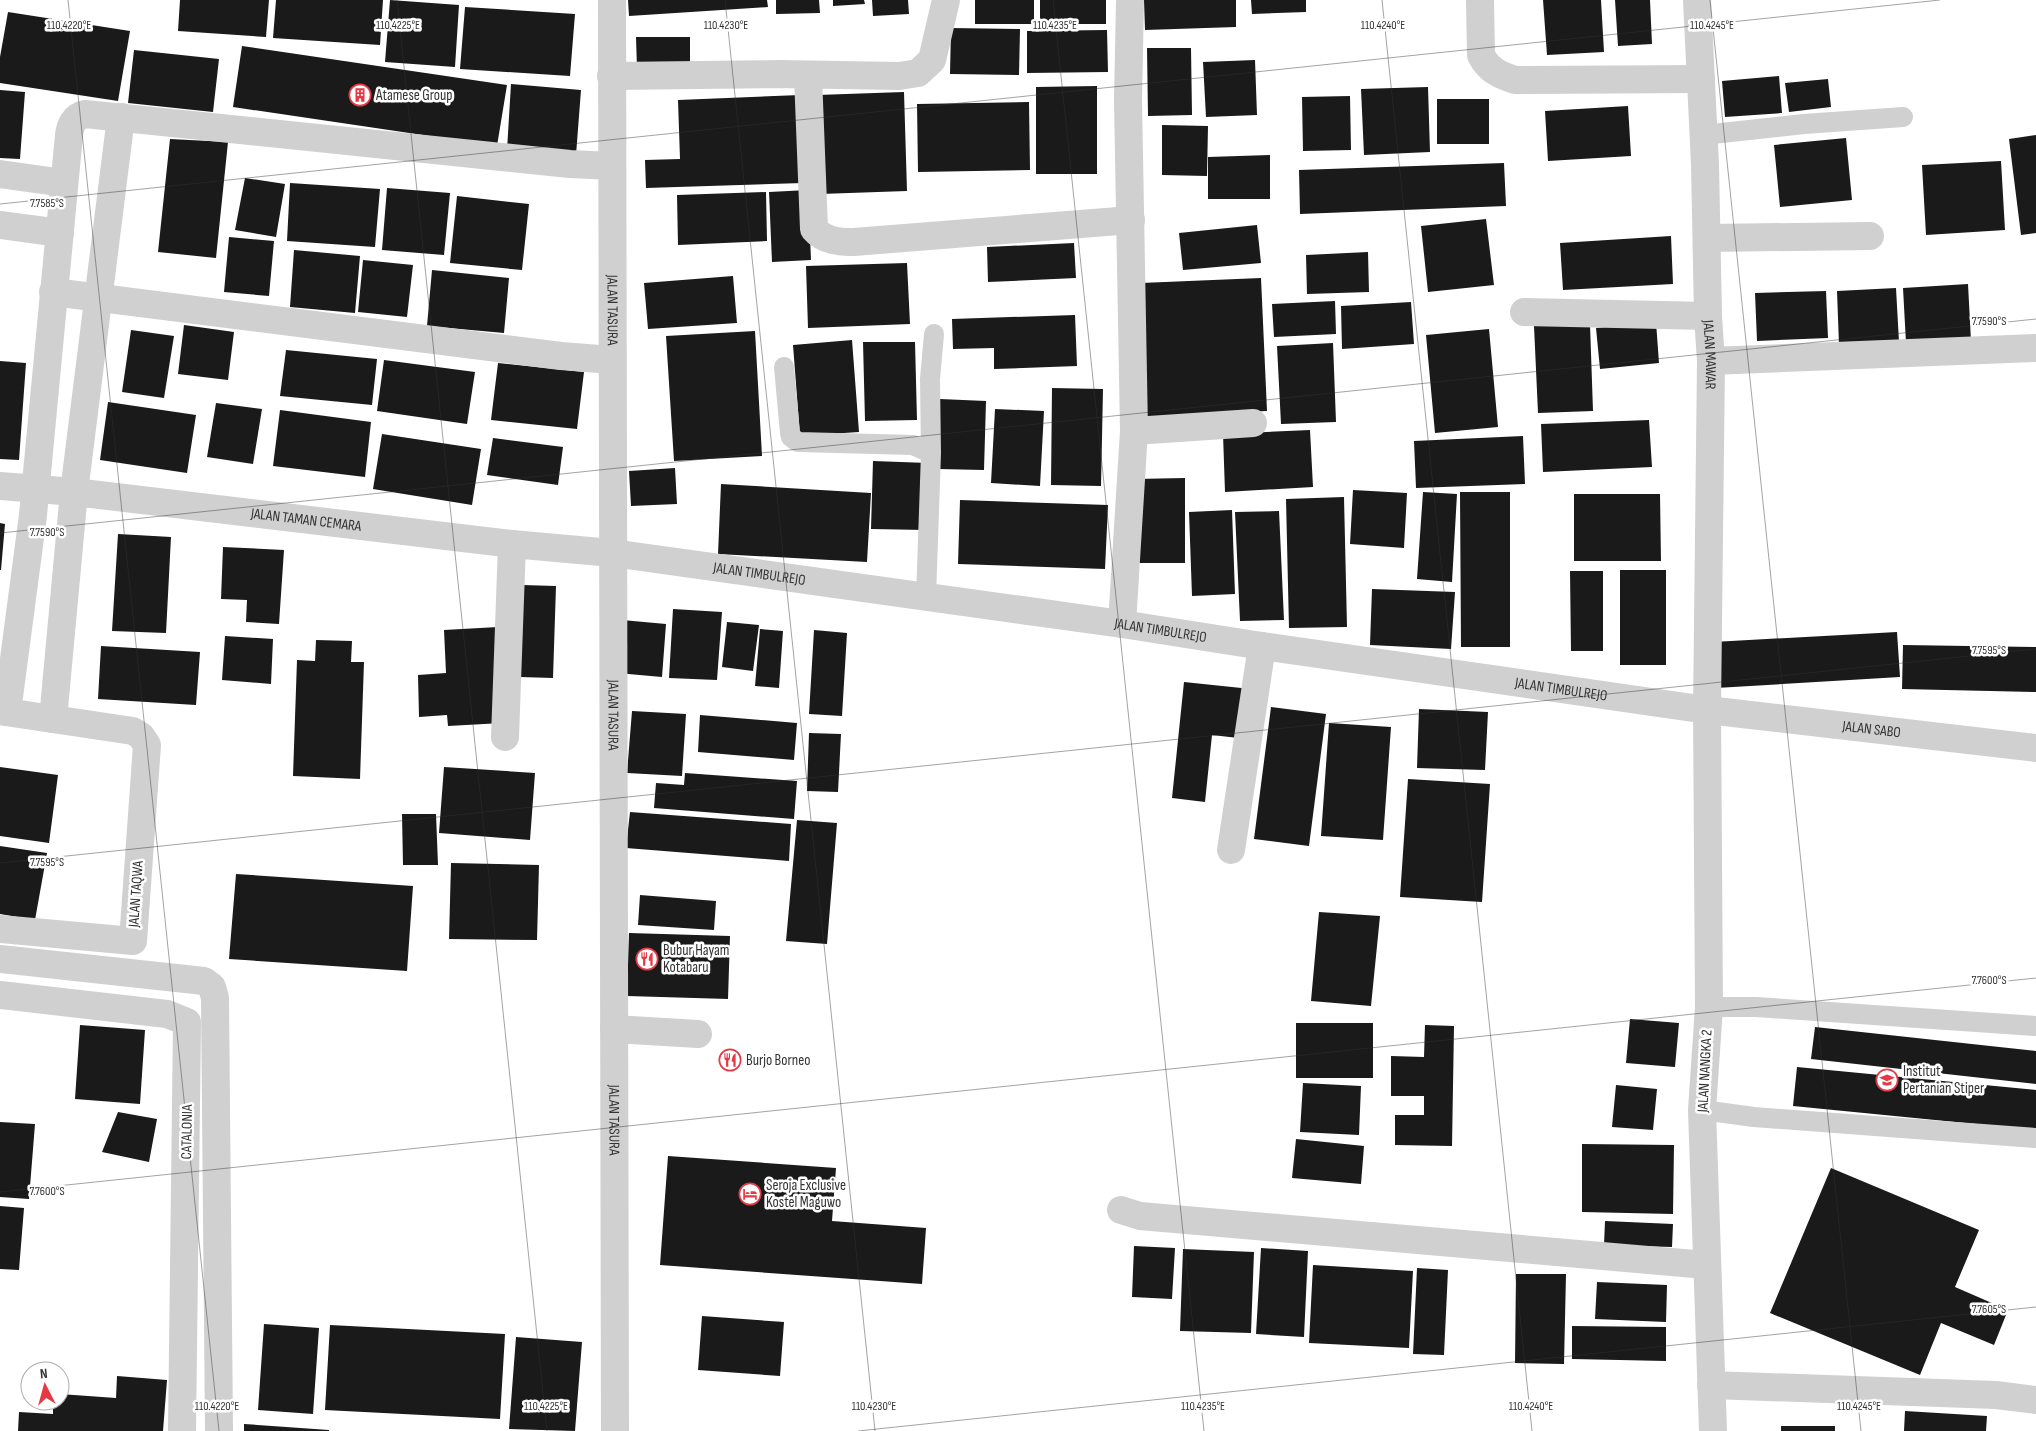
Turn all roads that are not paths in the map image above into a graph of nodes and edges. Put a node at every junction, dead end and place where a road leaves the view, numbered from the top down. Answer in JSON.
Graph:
{"nodes":[{"id":1,"x":612,"y":0,"type":"edge"},
{"id":2,"x":946,"y":0,"type":"edge"},
{"id":3,"x":1130,"y":0,"type":"edge"},
{"id":4,"x":1480,"y":0,"type":"edge"},
{"id":5,"x":1698,"y":0,"type":"edge"},
{"id":6,"x":612,"y":76,"type":"junction"},
{"id":7,"x":808,"y":76,"type":"junction"},
{"id":8,"x":1701,"y":79,"type":"junction"},
{"id":9,"x":121,"y":117,"type":"junction"},
{"id":10,"x":1903,"y":117,"type":"dead end"},
{"id":11,"x":1703,"y":135,"type":"junction"},
{"id":12,"x":612,"y":166,"type":"junction"},
{"id":13,"x":0,"y":174,"type":"edge"},
{"id":14,"x":64,"y":183,"type":"junction"},
{"id":15,"x":1131,"y":220,"type":"junction"},
{"id":16,"x":0,"y":225,"type":"edge"},
{"id":17,"x":60,"y":233,"type":"junction"},
{"id":18,"x":1870,"y":236,"type":"dead end"},
{"id":19,"x":1707,"y":238,"type":"junction"},
{"id":20,"x":54,"y":292,"type":"junction"},
{"id":21,"x":99,"y":298,"type":"junction"},
{"id":22,"x":1524,"y":312,"type":"dead end"},
{"id":23,"x":1708,"y":316,"type":"junction"},
{"id":24,"x":934,"y":334,"type":"dead end"},
{"id":25,"x":2036,"y":348,"type":"edge"},
{"id":26,"x":612,"y":360,"type":"junction"},
{"id":27,"x":1712,"y":361,"type":"junction"},
{"id":28,"x":784,"y":367,"type":"dead end"},
{"id":29,"x":1253,"y":423,"type":"dead end"},
{"id":30,"x":1134,"y":431,"type":"junction"},
{"id":31,"x":931,"y":452,"type":"junction"},
{"id":32,"x":0,"y":486,"type":"edge"},
{"id":33,"x":35,"y":490,"type":"junction"},
{"id":34,"x":74,"y":492,"type":"junction"},
{"id":35,"x":512,"y":544,"type":"junction"},
{"id":36,"x":612,"y":552,"type":"junction"},
{"id":37,"x":926,"y":598,"type":"junction"},
{"id":38,"x":1122,"y":624,"type":"junction"},
{"id":39,"x":1262,"y":646,"type":"junction"},
{"id":40,"x":1708,"y":710,"type":"junction"},
{"id":41,"x":3,"y":711,"type":"edge"},
{"id":42,"x":53,"y":719,"type":"junction"},
{"id":43,"x":505,"y":737,"type":"dead end"},
{"id":44,"x":2036,"y":748,"type":"edge"},
{"id":45,"x":1232,"y":850,"type":"dead end"},
{"id":46,"x":0,"y":929,"type":"edge"},
{"id":47,"x":0,"y":959,"type":"edge"},
{"id":48,"x":0,"y":996,"type":"edge"},
{"id":49,"x":1709,"y":1007,"type":"junction"},
{"id":50,"x":2036,"y":1026,"type":"edge"},
{"id":51,"x":614,"y":1029,"type":"junction"},
{"id":52,"x":698,"y":1034,"type":"dead end"},
{"id":53,"x":1702,"y":1110,"type":"junction"},
{"id":54,"x":2036,"y":1138,"type":"edge"},
{"id":55,"x":1122,"y":1210,"type":"dead end"},
{"id":56,"x":1706,"y":1265,"type":"junction"},
{"id":57,"x":1711,"y":1385,"type":"junction"},
{"id":58,"x":2036,"y":1400,"type":"edge"},
{"id":59,"x":182,"y":1431,"type":"edge"},
{"id":60,"x":219,"y":1431,"type":"edge"},
{"id":61,"x":615,"y":1431,"type":"edge"},
{"id":62,"x":1713,"y":1431,"type":"edge"}],
"edges":[{"from":1,"to":6,"type":"street","name":"JALAN TASURA"},
{"from":2,"to":7,"type":"street"},
{"from":3,"to":15,"type":"street"},
{"from":4,"to":8,"type":"street"},
{"from":5,"to":8,"type":"street","name":"JALAN MAWAR"},
{"from":6,"to":7,"type":"street"},
{"from":6,"to":12,"type":"street","name":"JALAN TASURA"},
{"from":7,"to":15,"type":"street"},
{"from":8,"to":11,"type":"street","name":"JALAN MAWAR"},
{"from":9,"to":12,"type":"street"},
{"from":9,"to":14,"type":"street"},
{"from":9,"to":21,"type":"street"},
{"from":10,"to":11,"type":"lane"},
{"from":11,"to":19,"type":"street","name":"JALAN MAWAR"},
{"from":12,"to":26,"type":"street","name":"JALAN TASURA"},
{"from":13,"to":14,"type":"street"},
{"from":14,"to":17,"type":"street"},
{"from":15,"to":30,"type":"street"},
{"from":16,"to":17,"type":"street"},
{"from":17,"to":20,"type":"street"},
{"from":18,"to":19,"type":"street"},
{"from":19,"to":23,"type":"street","name":"JALAN MAWAR"},
{"from":20,"to":21,"type":"street"},
{"from":20,"to":33,"type":"street"},
{"from":21,"to":26,"type":"street"},
{"from":21,"to":34,"type":"street"},
{"from":22,"to":23,"type":"street"},
{"from":23,"to":27,"type":"street","name":"JALAN MAWAR"},
{"from":24,"to":31,"type":"lane"},
{"from":25,"to":27,"type":"street"},
{"from":26,"to":36,"type":"street","name":"JALAN TASURA"},
{"from":27,"to":40,"type":"street","name":"JALAN MAWAR"},
{"from":28,"to":31,"type":"lane"},
{"from":29,"to":30,"type":"street"},
{"from":30,"to":38,"type":"street"},
{"from":31,"to":37,"type":"lane"},
{"from":32,"to":33,"type":"street","name":"JALAN TAMAN CEMARA"},
{"from":33,"to":34,"type":"street","name":"JALAN TAMAN CEMARA"},
{"from":33,"to":41,"type":"street"},
{"from":34,"to":35,"type":"street","name":"JALAN TAMAN CEMARA"},
{"from":34,"to":42,"type":"street"},
{"from":35,"to":36,"type":"street","name":"JALAN TAMAN CEMARA"},
{"from":35,"to":43,"type":"street"},
{"from":36,"to":37,"type":"street","name":"JALAN TIMBULREJO"},
{"from":36,"to":51,"type":"street","name":"JALAN TASURA"},
{"from":37,"to":38,"type":"street","name":"JALAN TIMBULREJO"},
{"from":38,"to":39,"type":"street","name":"JALAN TIMBULREJO"},
{"from":39,"to":40,"type":"street","name":"JALAN TIMBULREJO"},
{"from":39,"to":45,"type":"street"},
{"from":40,"to":44,"type":"street","name":"JALAN SABO"},
{"from":40,"to":49,"type":"street","name":"JALAN NANGKA 2"},
{"from":41,"to":42,"type":"street"},
{"from":42,"to":46,"type":"street","name":"JALAN TAQWA"},
{"from":47,"to":60,"type":"street"},
{"from":48,"to":59,"type":"street","name":"CATALONIA"},
{"from":49,"to":50,"type":"lane"},
{"from":49,"to":53,"type":"street","name":"JALAN NANGKA 2"},
{"from":51,"to":52,"type":"street"},
{"from":51,"to":61,"type":"street","name":"JALAN TASURA"},
{"from":53,"to":54,"type":"lane"},
{"from":53,"to":56,"type":"street","name":"JALAN NANGKA 2"},
{"from":55,"to":56,"type":"street"},
{"from":56,"to":57,"type":"street","name":"JALAN NANGKA 2"},
{"from":57,"to":58,"type":"street"},
{"from":57,"to":62,"type":"street","name":"JALAN NANGKA 2"}]}
